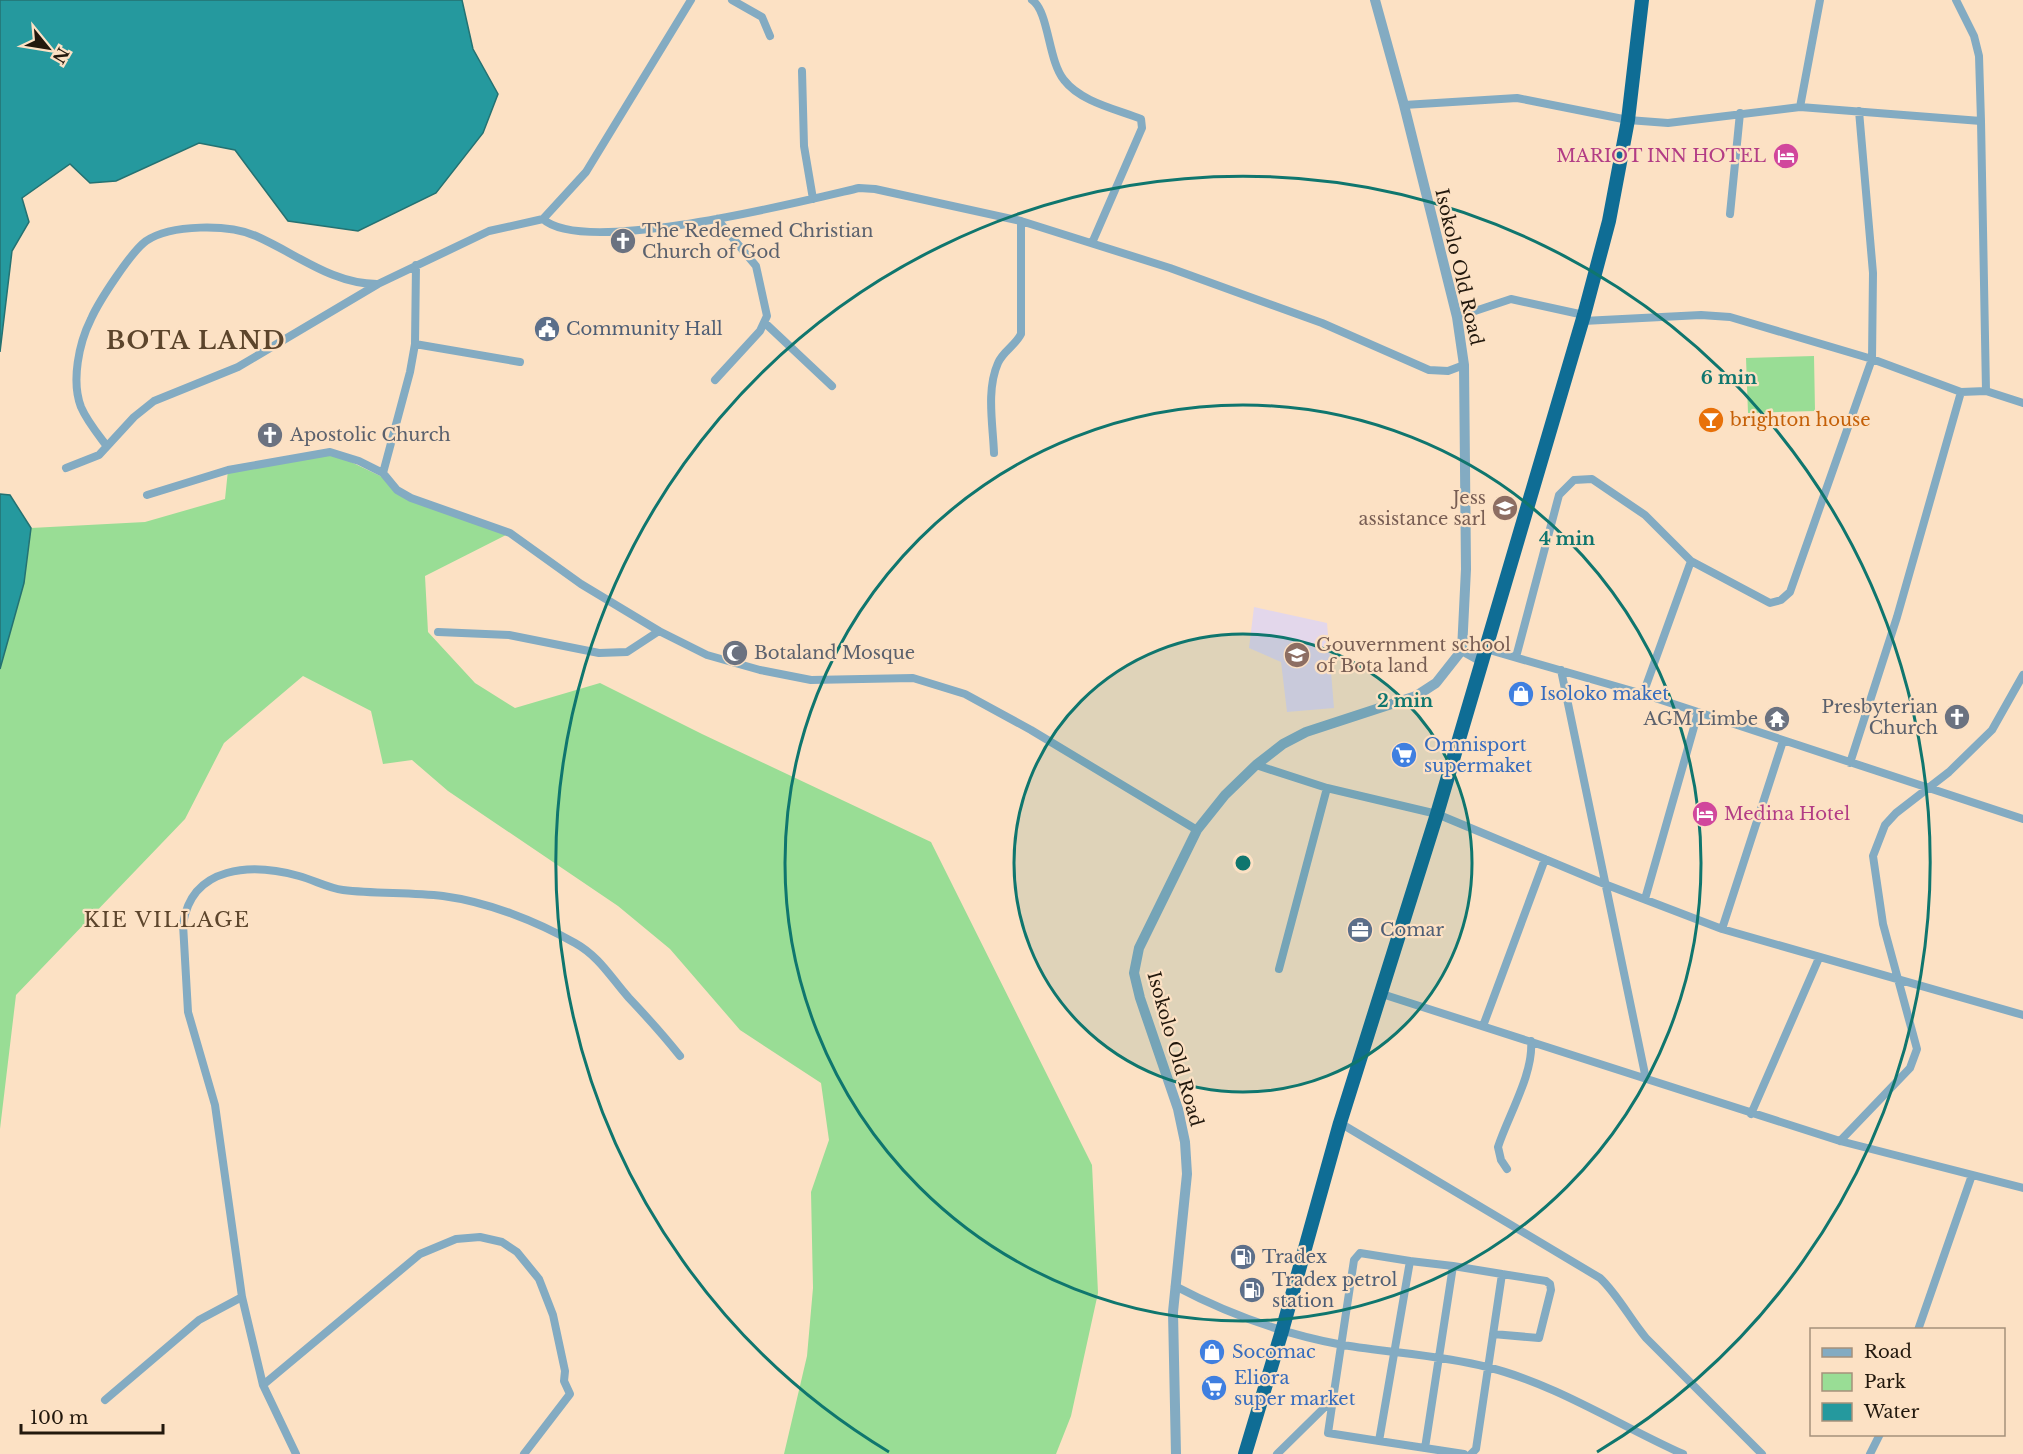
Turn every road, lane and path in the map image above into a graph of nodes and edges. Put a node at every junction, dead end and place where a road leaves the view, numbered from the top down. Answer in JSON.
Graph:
{"nodes":[{"id":1,"x":691,"y":0,"type":"edge"},
{"id":2,"x":732,"y":0,"type":"edge"},
{"id":3,"x":1032,"y":0,"type":"edge"},
{"id":4,"x":1375,"y":0,"type":"edge"},
{"id":5,"x":1642,"y":0,"type":"edge"},
{"id":6,"x":1820,"y":0,"type":"edge"},
{"id":7,"x":1956,"y":0,"type":"edge"},
{"id":8,"x":770,"y":36,"type":"dead end"},
{"id":9,"x":802,"y":71,"type":"dead end"},
{"id":10,"x":1404,"y":105,"type":"junction"},
{"id":11,"x":1800,"y":107,"type":"junction"},
{"id":12,"x":1859,"y":111,"type":"junction"},
{"id":13,"x":1740,"y":113,"type":"junction"},
{"id":14,"x":1628,"y":120,"type":"junction"},
{"id":15,"x":1981,"y":121,"type":"junction"},
{"id":16,"x":813,"y":199,"type":"junction"},
{"id":17,"x":1730,"y":214,"type":"dead end"},
{"id":18,"x":543,"y":219,"type":"junction"},
{"id":19,"x":717,"y":219,"type":"junction"},
{"id":20,"x":1021,"y":221,"type":"junction"},
{"id":21,"x":1092,"y":243,"type":"junction"},
{"id":22,"x":416,"y":265,"type":"junction"},
{"id":23,"x":378,"y":284,"type":"junction"},
{"id":24,"x":1457,"y":317,"type":"junction"},
{"id":25,"x":1584,"y":318,"type":"junction"},
{"id":26,"x":765,"y":323,"type":"junction"},
{"id":27,"x":415,"y":344,"type":"junction"},
{"id":28,"x":1872,"y":359,"type":"junction"},
{"id":29,"x":520,"y":362,"type":"dead end"},
{"id":30,"x":1464,"y":365,"type":"junction"},
{"id":31,"x":715,"y":380,"type":"dead end"},
{"id":32,"x":832,"y":386,"type":"dead end"},
{"id":33,"x":1986,"y":391,"type":"junction"},
{"id":34,"x":1961,"y":392,"type":"junction"},
{"id":35,"x":2023,"y":403,"type":"edge"},
{"id":36,"x":106,"y":445,"type":"junction"},
{"id":37,"x":994,"y":453,"type":"dead end"},
{"id":38,"x":66,"y":468,"type":"dead end"},
{"id":39,"x":383,"y":473,"type":"junction"},
{"id":40,"x":147,"y":495,"type":"dead end"},
{"id":41,"x":1690,"y":561,"type":"junction"},
{"id":42,"x":659,"y":631,"type":"junction"},
{"id":43,"x":438,"y":632,"type":"dead end"},
{"id":44,"x":1462,"y":650,"type":"junction"},
{"id":45,"x":1484,"y":655,"type":"junction"},
{"id":46,"x":1516,"y":657,"type":"junction"},
{"id":47,"x":1561,"y":670,"type":"junction"},
{"id":48,"x":2023,"y":675,"type":"edge"},
{"id":49,"x":1643,"y":694,"type":"junction"},
{"id":50,"x":1698,"y":712,"type":"junction"},
{"id":51,"x":1783,"y":741,"type":"junction"},
{"id":52,"x":1850,"y":763,"type":"junction"},
{"id":53,"x":1256,"y":765,"type":"junction"},
{"id":54,"x":1328,"y":788,"type":"junction"},
{"id":55,"x":1929,"y":788,"type":"junction"},
{"id":56,"x":1437,"y":814,"type":"junction"},
{"id":57,"x":2023,"y":819,"type":"edge"},
{"id":58,"x":1197,"y":830,"type":"junction"},
{"id":59,"x":1545,"y":859,"type":"junction"},
{"id":60,"x":1607,"y":885,"type":"junction"},
{"id":61,"x":1645,"y":899,"type":"junction"},
{"id":62,"x":1722,"y":928,"type":"junction"},
{"id":63,"x":1819,"y":958,"type":"junction"},
{"id":64,"x":1279,"y":969,"type":"dead end"},
{"id":65,"x":1896,"y":978,"type":"junction"},
{"id":66,"x":1382,"y":994,"type":"junction"},
{"id":67,"x":2023,"y":1015,"type":"edge"},
{"id":68,"x":1483,"y":1026,"type":"junction"},
{"id":69,"x":1531,"y":1041,"type":"junction"},
{"id":70,"x":680,"y":1056,"type":"dead end"},
{"id":71,"x":1646,"y":1079,"type":"junction"},
{"id":72,"x":1751,"y":1114,"type":"junction"},
{"id":73,"x":1340,"y":1123,"type":"junction"},
{"id":74,"x":1840,"y":1141,"type":"junction"},
{"id":75,"x":1507,"y":1169,"type":"dead end"},
{"id":76,"x":1972,"y":1175,"type":"junction"},
{"id":77,"x":2023,"y":1188,"type":"edge"},
{"id":78,"x":1410,"y":1261,"type":"junction"},
{"id":79,"x":1453,"y":1266,"type":"junction"},
{"id":80,"x":1502,"y":1274,"type":"junction"},
{"id":81,"x":1175,"y":1286,"type":"junction"},
{"id":82,"x":242,"y":1297,"type":"junction"},
{"id":83,"x":1918,"y":1328,"type":"edge"},
{"id":84,"x":1282,"y":1331,"type":"junction"},
{"id":85,"x":1493,"y":1334,"type":"junction"},
{"id":86,"x":1342,"y":1344,"type":"junction"},
{"id":87,"x":1396,"y":1351,"type":"junction"},
{"id":88,"x":1440,"y":1358,"type":"junction"},
{"id":89,"x":1487,"y":1367,"type":"junction"},
{"id":90,"x":263,"y":1385,"type":"junction"},
{"id":91,"x":1333,"y":1399,"type":"junction"},
{"id":92,"x":105,"y":1400,"type":"dead end"},
{"id":93,"x":1879,"y":1436,"type":"edge"},
{"id":94,"x":1379,"y":1441,"type":"junction"},
{"id":95,"x":1425,"y":1449,"type":"junction"},
{"id":96,"x":296,"y":1454,"type":"edge"},
{"id":97,"x":524,"y":1454,"type":"edge"},
{"id":98,"x":1176,"y":1454,"type":"edge"},
{"id":99,"x":1245,"y":1454,"type":"edge"},
{"id":100,"x":1277,"y":1454,"type":"edge"},
{"id":101,"x":1464,"y":1454,"type":"edge"},
{"id":102,"x":1471,"y":1454,"type":"edge"},
{"id":103,"x":1683,"y":1454,"type":"edge"},
{"id":104,"x":1762,"y":1454,"type":"edge"},
{"id":105,"x":1870,"y":1454,"type":"edge"}],
"edges":[{"from":1,"to":18,"type":"street"},
{"from":2,"to":8,"type":"street"},
{"from":3,"to":21,"type":"street"},
{"from":4,"to":10,"type":"street","name":"Isokolo Old Road"},
{"from":5,"to":14,"type":"highway"},
{"from":6,"to":11,"type":"street"},
{"from":7,"to":15,"type":"street"},
{"from":9,"to":16,"type":"street"},
{"from":10,"to":14,"type":"street"},
{"from":10,"to":24,"type":"street","name":"Isokolo Old Road"},
{"from":11,"to":12,"type":"street"},
{"from":11,"to":13,"type":"street"},
{"from":12,"to":15,"type":"street"},
{"from":12,"to":28,"type":"street"},
{"from":13,"to":14,"type":"street"},
{"from":13,"to":17,"type":"street"},
{"from":14,"to":25,"type":"highway"},
{"from":15,"to":33,"type":"street"},
{"from":16,"to":19,"type":"street"},
{"from":16,"to":20,"type":"street"},
{"from":18,"to":19,"type":"street"},
{"from":18,"to":22,"type":"street"},
{"from":19,"to":26,"type":"street"},
{"from":20,"to":21,"type":"street"},
{"from":20,"to":37,"type":"street"},
{"from":21,"to":30,"type":"street"},
{"from":22,"to":23,"type":"street"},
{"from":22,"to":27,"type":"street"},
{"from":23,"to":36,"type":"street"},
{"from":23,"to":36,"type":"street"},
{"from":24,"to":25,"type":"street"},
{"from":24,"to":30,"type":"street","name":"Isokolo Old Road"},
{"from":25,"to":28,"type":"street"},
{"from":25,"to":45,"type":"highway"},
{"from":26,"to":31,"type":"street"},
{"from":26,"to":32,"type":"street"},
{"from":27,"to":29,"type":"street"},
{"from":27,"to":39,"type":"street"},
{"from":28,"to":34,"type":"street"},
{"from":28,"to":41,"type":"street"},
{"from":30,"to":44,"type":"street","name":"Isokolo Old Road"},
{"from":33,"to":34,"type":"street"},
{"from":33,"to":35,"type":"street"},
{"from":34,"to":52,"type":"street"},
{"from":36,"to":38,"type":"street"},
{"from":39,"to":40,"type":"street"},
{"from":39,"to":42,"type":"street"},
{"from":41,"to":46,"type":"street"},
{"from":41,"to":49,"type":"street"},
{"from":42,"to":43,"type":"street"},
{"from":42,"to":58,"type":"street"},
{"from":44,"to":45,"type":"street"},
{"from":44,"to":53,"type":"street","name":"Isokolo Old Road"},
{"from":45,"to":46,"type":"street"},
{"from":45,"to":56,"type":"highway"},
{"from":46,"to":47,"type":"street"},
{"from":47,"to":49,"type":"street"},
{"from":47,"to":60,"type":"street"},
{"from":48,"to":55,"type":"street"},
{"from":49,"to":50,"type":"street"},
{"from":50,"to":51,"type":"street"},
{"from":50,"to":61,"type":"street"},
{"from":51,"to":52,"type":"street"},
{"from":51,"to":62,"type":"street"},
{"from":52,"to":55,"type":"street"},
{"from":53,"to":54,"type":"street"},
{"from":53,"to":58,"type":"street","name":"Isokolo Old Road"},
{"from":54,"to":56,"type":"street"},
{"from":54,"to":64,"type":"street"},
{"from":55,"to":57,"type":"street"},
{"from":55,"to":65,"type":"street"},
{"from":56,"to":59,"type":"street"},
{"from":56,"to":66,"type":"highway"},
{"from":58,"to":81,"type":"street","name":"Isokolo Old Road"},
{"from":59,"to":60,"type":"street"},
{"from":59,"to":68,"type":"street"},
{"from":60,"to":61,"type":"street"},
{"from":60,"to":71,"type":"street"},
{"from":61,"to":62,"type":"street"},
{"from":62,"to":63,"type":"street"},
{"from":63,"to":65,"type":"street"},
{"from":63,"to":72,"type":"street"},
{"from":65,"to":67,"type":"street"},
{"from":65,"to":74,"type":"street"},
{"from":66,"to":68,"type":"street"},
{"from":66,"to":73,"type":"highway"},
{"from":68,"to":69,"type":"street"},
{"from":69,"to":71,"type":"street"},
{"from":69,"to":75,"type":"street"},
{"from":70,"to":82,"type":"street"},
{"from":71,"to":72,"type":"street"},
{"from":72,"to":74,"type":"street"},
{"from":73,"to":84,"type":"highway"},
{"from":73,"to":104,"type":"street"},
{"from":74,"to":76,"type":"street"},
{"from":76,"to":77,"type":"street"},
{"from":76,"to":83,"type":"street"},
{"from":78,"to":79,"type":"street"},
{"from":78,"to":86,"type":"street"},
{"from":78,"to":87,"type":"street"},
{"from":79,"to":80,"type":"street"},
{"from":79,"to":88,"type":"street"},
{"from":80,"to":85,"type":"street"},
{"from":80,"to":85,"type":"street"},
{"from":81,"to":84,"type":"street"},
{"from":81,"to":98,"type":"street","name":"Isokolo Old Road"},
{"from":82,"to":90,"type":"street"},
{"from":82,"to":92,"type":"street"},
{"from":84,"to":86,"type":"street"},
{"from":84,"to":99,"type":"highway"},
{"from":85,"to":89,"type":"street"},
{"from":86,"to":87,"type":"street"},
{"from":86,"to":91,"type":"street"},
{"from":87,"to":88,"type":"street"},
{"from":87,"to":94,"type":"street"},
{"from":88,"to":89,"type":"street"},
{"from":88,"to":95,"type":"street"},
{"from":89,"to":102,"type":"street"},
{"from":89,"to":103,"type":"street"},
{"from":90,"to":96,"type":"street"},
{"from":90,"to":97,"type":"street"},
{"from":91,"to":94,"type":"street"},
{"from":91,"to":100,"type":"street"},
{"from":93,"to":105,"type":"street"},
{"from":94,"to":95,"type":"street"},
{"from":95,"to":101,"type":"street"}]}
